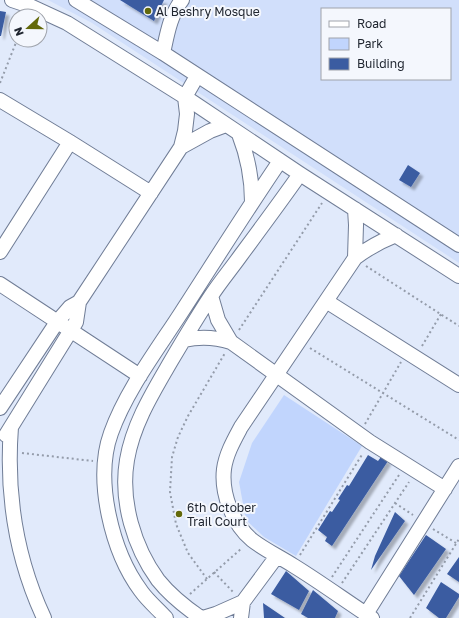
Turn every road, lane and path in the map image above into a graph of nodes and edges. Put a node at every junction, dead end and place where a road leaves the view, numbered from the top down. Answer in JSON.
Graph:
{"nodes":[{"id":1,"x":12,"y":0,"type":"edge"},
{"id":2,"x":76,"y":0,"type":"edge"},
{"id":3,"x":182,"y":0,"type":"edge"},
{"id":4,"x":14,"y":48,"type":"edge"},
{"id":5,"x":163,"y":53,"type":"junction"},
{"id":6,"x":198,"y":76,"type":"junction"},
{"id":7,"x":0,"y":83,"type":"edge"},
{"id":8,"x":186,"y":98,"type":"junction"},
{"id":9,"x":0,"y":100,"type":"edge"},
{"id":10,"x":226,"y":125,"type":"junction"},
{"id":11,"x":239,"y":134,"type":"junction"},
{"id":12,"x":70,"y":142,"type":"junction"},
{"id":13,"x":181,"y":147,"type":"junction"},
{"id":14,"x":280,"y":161,"type":"junction"},
{"id":15,"x":300,"y":174,"type":"junction"},
{"id":16,"x":329,"y":192,"type":"junction"},
{"id":17,"x":151,"y":193,"type":"junction"},
{"id":18,"x":252,"y":202,"type":"junction"},
{"id":19,"x":355,"y":209,"type":"junction"},
{"id":20,"x":396,"y":236,"type":"junction"},
{"id":21,"x":459,"y":245,"type":"edge"},
{"id":22,"x":0,"y":252,"type":"edge"},
{"id":23,"x":355,"y":258,"type":"junction"},
{"id":24,"x":459,"y":276,"type":"edge"},
{"id":25,"x":0,"y":284,"type":"edge"},
{"id":26,"x":211,"y":296,"type":"junction"},
{"id":27,"x":326,"y":301,"type":"junction"},
{"id":28,"x":79,"y":302,"type":"junction"},
{"id":29,"x":441,"y":314,"type":"junction"},
{"id":30,"x":56,"y":322,"type":"junction"},
{"id":31,"x":459,"y":326,"type":"edge"},
{"id":32,"x":71,"y":331,"type":"junction"},
{"id":33,"x":184,"y":340,"type":"junction"},
{"id":34,"x":299,"y":341,"type":"junction"},
{"id":35,"x":231,"y":342,"type":"junction"},
{"id":36,"x":411,"y":354,"type":"junction"},
{"id":37,"x":276,"y":375,"type":"junction"},
{"id":38,"x":140,"y":376,"type":"junction"},
{"id":39,"x":459,"y":385,"type":"edge"},
{"id":40,"x":5,"y":391,"type":"edge"},
{"id":41,"x":383,"y":393,"type":"junction"},
{"id":42,"x":0,"y":408,"type":"edge"},
{"id":43,"x":365,"y":438,"type":"junction"},
{"id":44,"x":459,"y":440,"type":"edge"},
{"id":45,"x":5,"y":448,"type":"edge"},
{"id":46,"x":104,"y":462,"type":"junction"},
{"id":47,"x":459,"y":466,"type":"edge"},
{"id":48,"x":411,"y":467,"type":"junction"},
{"id":49,"x":445,"y":489,"type":"junction"},
{"id":50,"x":459,"y":539,"type":"edge"},
{"id":51,"x":252,"y":540,"type":"junction"},
{"id":52,"x":277,"y":556,"type":"junction"},
{"id":53,"x":294,"y":566,"type":"junction"},
{"id":54,"x":214,"y":572,"type":"junction"},
{"id":55,"x":207,"y":579,"type":"junction"},
{"id":56,"x":330,"y":591,"type":"junction"},
{"id":57,"x":244,"y":602,"type":"junction"},
{"id":58,"x":180,"y":603,"type":"junction"},
{"id":59,"x":369,"y":616,"type":"edge"},
{"id":60,"x":44,"y":618,"type":"edge"},
{"id":61,"x":166,"y":618,"type":"edge"},
{"id":62,"x":202,"y":618,"type":"edge"},
{"id":63,"x":241,"y":618,"type":"edge"},
{"id":64,"x":410,"y":618,"type":"edge"}],
"edges":[{"from":1,"to":8,"type":"street"},
{"from":2,"to":5,"type":"street"},
{"from":3,"to":5,"type":"street"},
{"from":4,"to":7,"type":"path"},
{"from":5,"to":6,"type":"street"},
{"from":6,"to":8,"type":"street"},
{"from":6,"to":21,"type":"street"},
{"from":8,"to":10,"type":"street"},
{"from":8,"to":13,"type":"street"},
{"from":9,"to":12,"type":"street"},
{"from":10,"to":11,"type":"street"},
{"from":10,"to":13,"type":"street"},
{"from":11,"to":14,"type":"street"},
{"from":11,"to":18,"type":"street"},
{"from":12,"to":17,"type":"street"},
{"from":12,"to":22,"type":"street"},
{"from":13,"to":17,"type":"street"},
{"from":14,"to":15,"type":"street"},
{"from":14,"to":18,"type":"street"},
{"from":15,"to":16,"type":"street"},
{"from":15,"to":26,"type":"street"},
{"from":16,"to":19,"type":"street"},
{"from":16,"to":35,"type":"path"},
{"from":17,"to":28,"type":"street"},
{"from":18,"to":38,"type":"street"},
{"from":19,"to":20,"type":"street"},
{"from":19,"to":23,"type":"street"},
{"from":20,"to":23,"type":"street"},
{"from":20,"to":24,"type":"street"},
{"from":23,"to":27,"type":"street"},
{"from":23,"to":29,"type":"path"},
{"from":25,"to":30,"type":"street"},
{"from":26,"to":33,"type":"street"},
{"from":26,"to":35,"type":"street"},
{"from":27,"to":34,"type":"street"},
{"from":27,"to":36,"type":"street"},
{"from":28,"to":30,"type":"street"},
{"from":28,"to":32,"type":"street"},
{"from":29,"to":31,"type":"path"},
{"from":29,"to":36,"type":"path"},
{"from":30,"to":32,"type":"street"},
{"from":30,"to":40,"type":"street"},
{"from":32,"to":38,"type":"street"},
{"from":32,"to":45,"type":"street"},
{"from":33,"to":35,"type":"street"},
{"from":33,"to":58,"type":"street"},
{"from":34,"to":37,"type":"street"},
{"from":34,"to":41,"type":"path"},
{"from":35,"to":37,"type":"street"},
{"from":35,"to":55,"type":"path"},
{"from":36,"to":39,"type":"street"},
{"from":36,"to":41,"type":"path"},
{"from":37,"to":43,"type":"street"},
{"from":37,"to":51,"type":"street"},
{"from":38,"to":46,"type":"street"},
{"from":40,"to":42,"type":"street"},
{"from":41,"to":43,"type":"path"},
{"from":41,"to":44,"type":"path"},
{"from":43,"to":48,"type":"street"},
{"from":43,"to":53,"type":"path"},
{"from":45,"to":46,"type":"path"},
{"from":45,"to":60,"type":"street"},
{"from":46,"to":61,"type":"street"},
{"from":47,"to":49,"type":"street"},
{"from":48,"to":49,"type":"street"},
{"from":48,"to":56,"type":"path"},
{"from":48,"to":56,"type":"path"},
{"from":49,"to":59,"type":"street"},
{"from":50,"to":64,"type":"path"},
{"from":51,"to":52,"type":"street"},
{"from":51,"to":54,"type":"path"},
{"from":52,"to":53,"type":"street"},
{"from":52,"to":57,"type":"street"},
{"from":53,"to":56,"type":"street"},
{"from":54,"to":55,"type":"path"},
{"from":54,"to":57,"type":"path"},
{"from":55,"to":58,"type":"path"},
{"from":56,"to":59,"type":"street"},
{"from":57,"to":62,"type":"street"},
{"from":57,"to":63,"type":"street"},
{"from":58,"to":62,"type":"street"}]}
